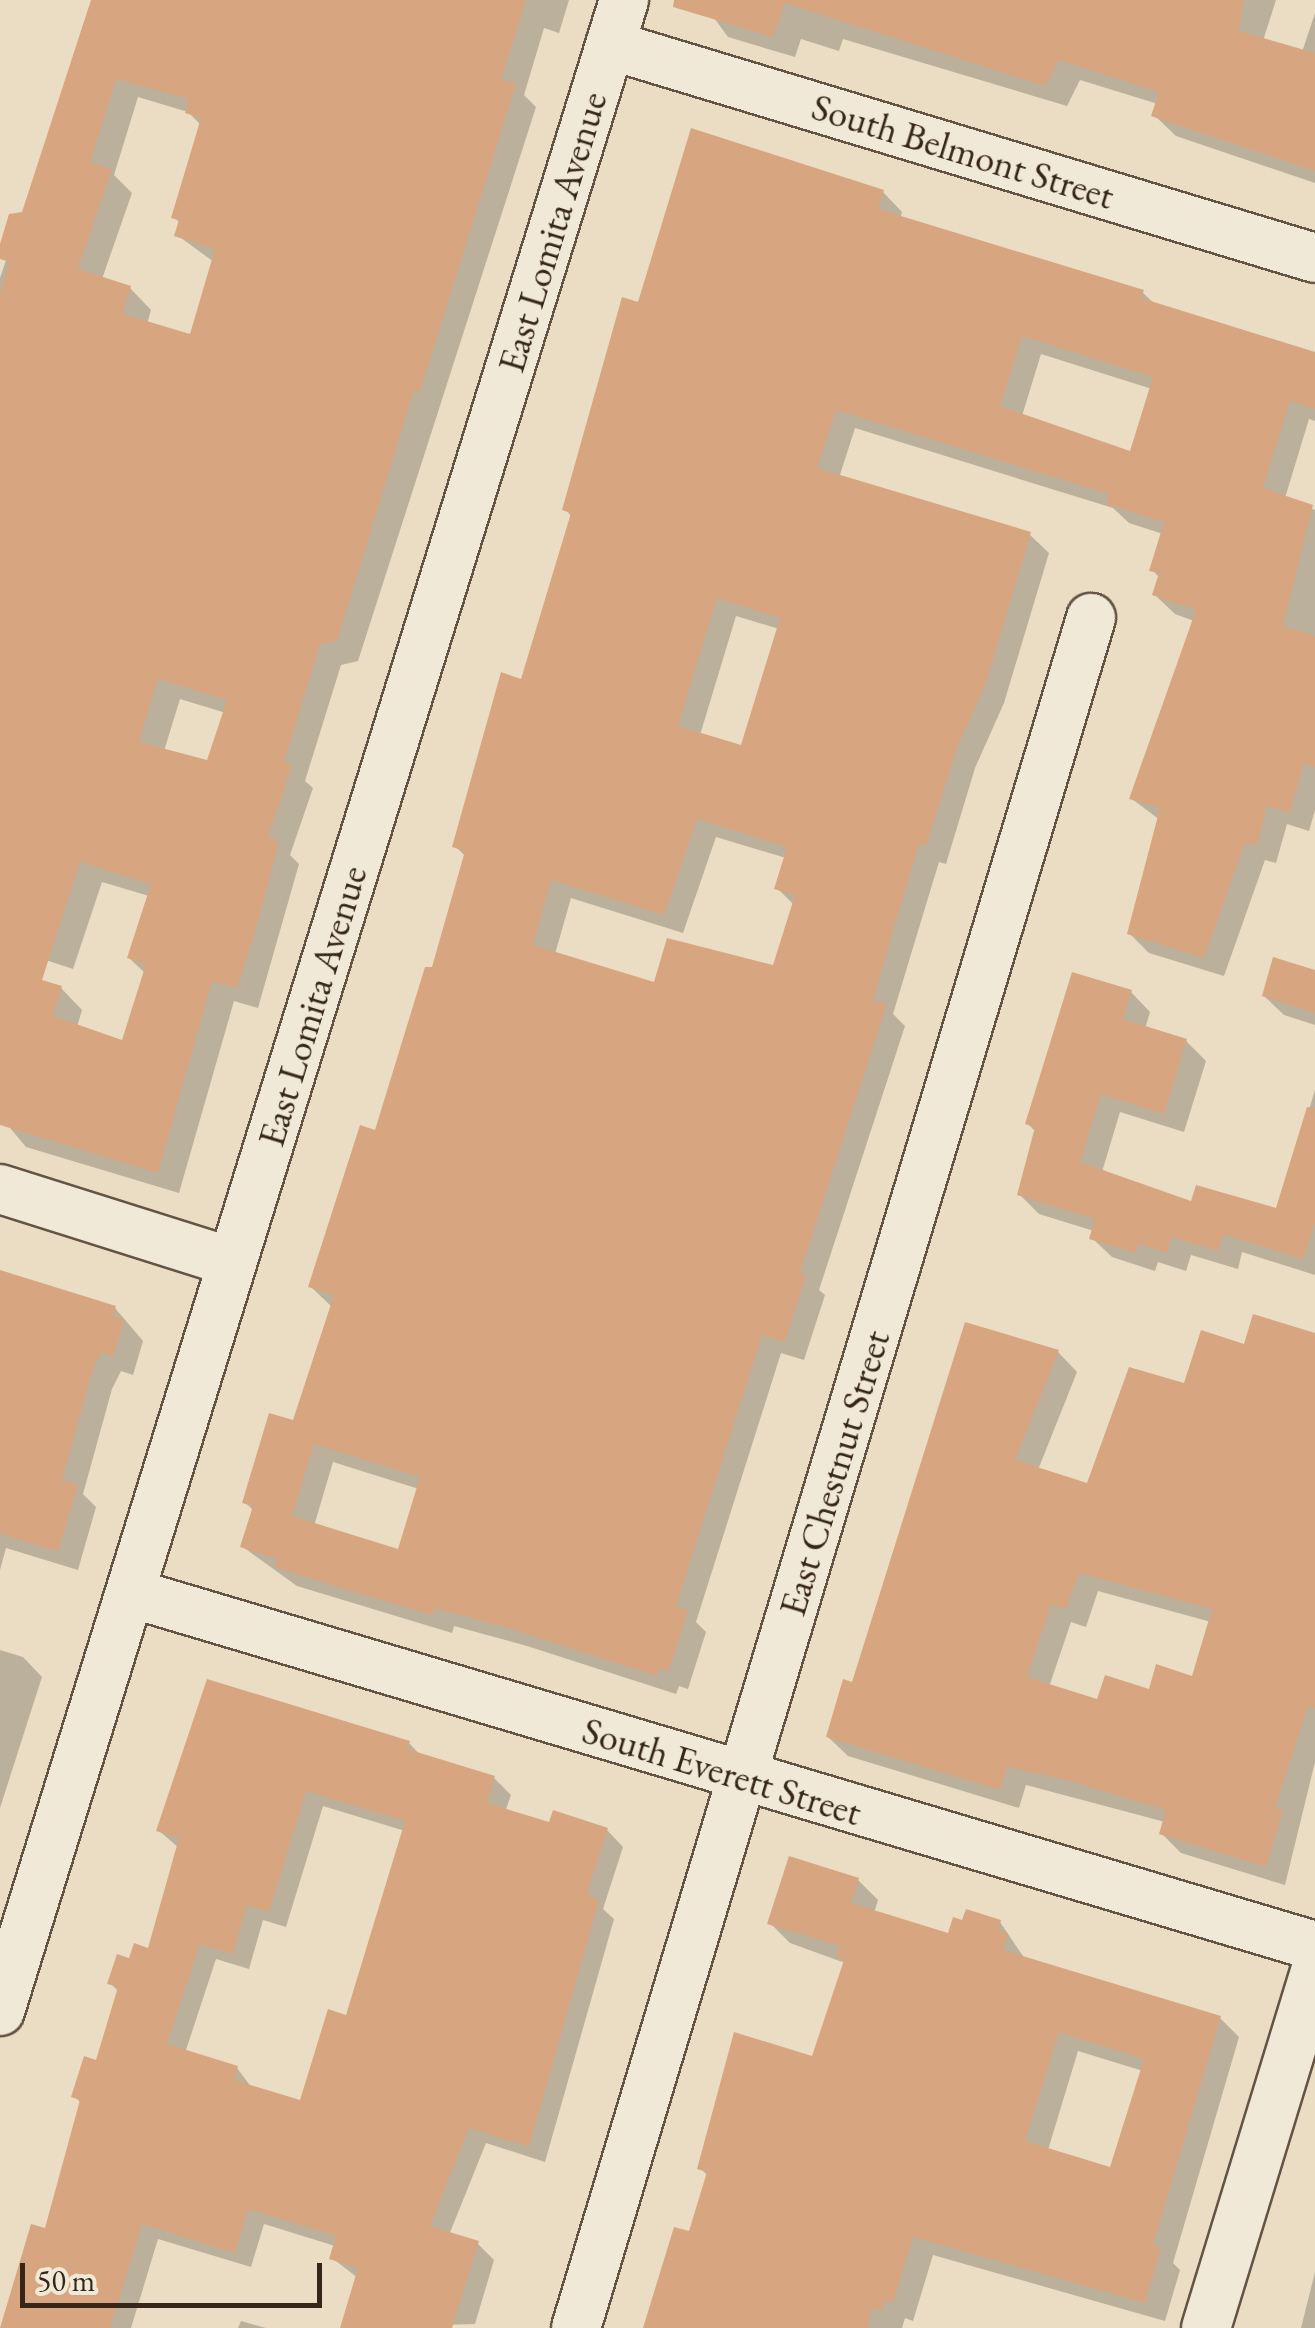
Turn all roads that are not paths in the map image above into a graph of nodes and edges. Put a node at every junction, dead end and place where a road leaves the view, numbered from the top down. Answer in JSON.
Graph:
{"nodes":[{"id":1,"x":624,"y":0,"type":"edge"},
{"id":2,"x":610,"y":45,"type":"junction"},
{"id":3,"x":1315,"y":258,"type":"edge"},
{"id":4,"x":1091,"y":618,"type":"dead end"},
{"id":5,"x":0,"y":1189,"type":"edge"},
{"id":6,"x":232,"y":1262,"type":"junction"},
{"id":7,"x":131,"y":1593,"type":"junction"},
{"id":8,"x":742,"y":1777,"type":"junction"},
{"id":9,"x":1315,"y":1946,"type":"edge"},
{"id":10,"x":1315,"y":1972,"type":"edge"},
{"id":11,"x":0,"y":2011,"type":"edge"},
{"id":12,"x":576,"y":2328,"type":"edge"},
{"id":13,"x":1206,"y":2328,"type":"edge"}],
"edges":[{"from":1,"to":2,"type":"street","name":"East Lomita Avenue"},
{"from":2,"to":3,"type":"street","name":"South Belmont Street"},
{"from":2,"to":6,"type":"street","name":"East Lomita Avenue"},
{"from":4,"to":8,"type":"street","name":"East Chestnut Street"},
{"from":5,"to":6,"type":"street"},
{"from":6,"to":7,"type":"street","name":"East Lomita Avenue"},
{"from":7,"to":8,"type":"street","name":"South Everett Street"},
{"from":7,"to":11,"type":"street","name":"East Lomita Avenue"},
{"from":8,"to":9,"type":"street","name":"South Everett Street"},
{"from":8,"to":12,"type":"street","name":"East Chestnut Street"},
{"from":10,"to":13,"type":"street"}]}
